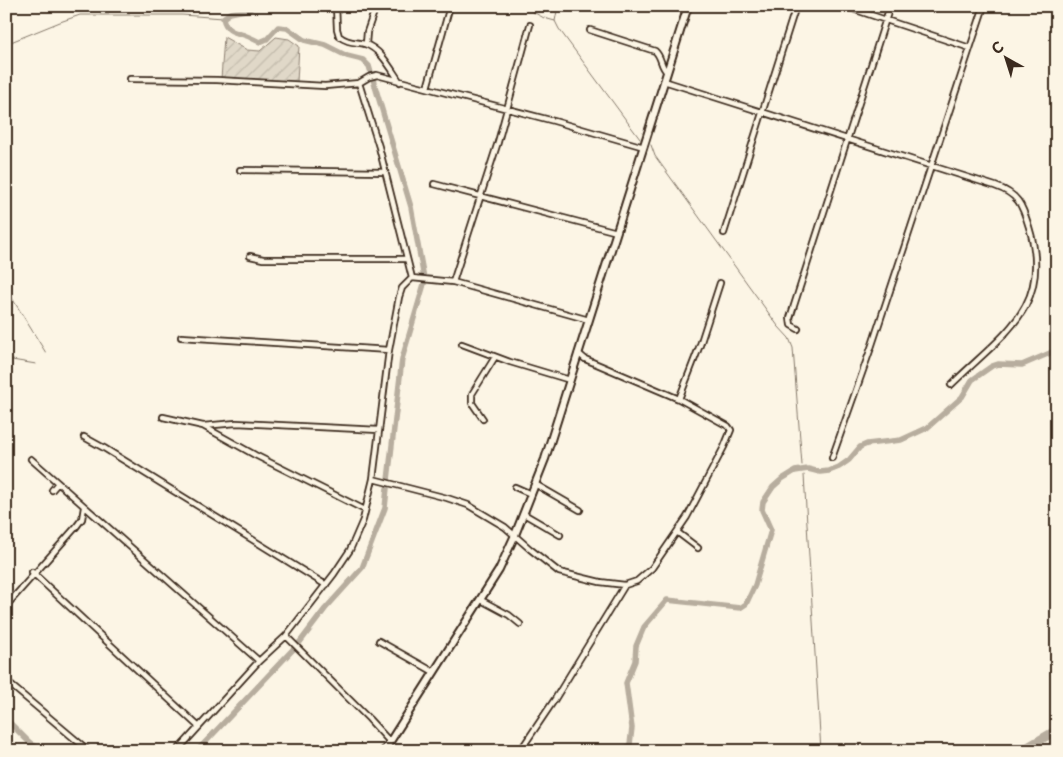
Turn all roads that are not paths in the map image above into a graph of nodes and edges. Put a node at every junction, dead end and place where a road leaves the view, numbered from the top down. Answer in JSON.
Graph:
{"nodes":[{"id":1,"x":336,"y":6,"type":"edge"},
{"id":2,"x":376,"y":6,"type":"edge"},
{"id":3,"x":450,"y":6,"type":"edge"},
{"id":4,"x":688,"y":6,"type":"edge"},
{"id":5,"x":796,"y":6,"type":"edge"},
{"id":6,"x":844,"y":6,"type":"edge"},
{"id":7,"x":890,"y":6,"type":"edge"},
{"id":8,"x":984,"y":6,"type":"edge"},
{"id":9,"x":886,"y":20,"type":"junction"},
{"id":10,"x":530,"y":25,"type":"dead end"},
{"id":11,"x":590,"y":30,"type":"dead end"},
{"id":12,"x":366,"y":44,"type":"junction"},
{"id":13,"x":970,"y":48,"type":"junction"},
{"id":14,"x":967,"y":57,"type":"junction"},
{"id":15,"x":974,"y":58,"type":"dead end"},
{"id":16,"x":667,"y":72,"type":"junction"},
{"id":17,"x":130,"y":79,"type":"dead end"},
{"id":18,"x":664,"y":81,"type":"junction"},
{"id":19,"x":400,"y":82,"type":"junction"},
{"id":20,"x":359,"y":83,"type":"junction"},
{"id":21,"x":426,"y":88,"type":"junction"},
{"id":22,"x":507,"y":110,"type":"junction"},
{"id":23,"x":762,"y":113,"type":"junction"},
{"id":24,"x":847,"y":140,"type":"junction"},
{"id":25,"x":644,"y":146,"type":"junction"},
{"id":26,"x":931,"y":166,"type":"junction"},
{"id":27,"x":240,"y":170,"type":"dead end"},
{"id":28,"x":385,"y":172,"type":"junction"},
{"id":29,"x":434,"y":184,"type":"dead end"},
{"id":30,"x":480,"y":196,"type":"junction"},
{"id":31,"x":617,"y":232,"type":"junction"},
{"id":32,"x":724,"y":233,"type":"dead end"},
{"id":33,"x":250,"y":256,"type":"dead end"},
{"id":34,"x":407,"y":259,"type":"junction"},
{"id":35,"x":412,"y":278,"type":"junction"},
{"id":36,"x":453,"y":282,"type":"junction"},
{"id":37,"x":720,"y":283,"type":"dead end"},
{"id":38,"x":589,"y":320,"type":"junction"},
{"id":39,"x":798,"y":328,"type":"dead end"},
{"id":40,"x":181,"y":337,"type":"dead end"},
{"id":41,"x":462,"y":344,"type":"dead end"},
{"id":42,"x":389,"y":350,"type":"junction"},
{"id":43,"x":578,"y":353,"type":"junction"},
{"id":44,"x":495,"y":357,"type":"junction"},
{"id":45,"x":570,"y":380,"type":"junction"},
{"id":46,"x":950,"y":385,"type":"dead end"},
{"id":47,"x":678,"y":400,"type":"junction"},
{"id":48,"x":163,"y":417,"type":"dead end"},
{"id":49,"x":484,"y":419,"type":"dead end"},
{"id":50,"x":203,"y":426,"type":"junction"},
{"id":51,"x":379,"y":430,"type":"junction"},
{"id":52,"x":84,"y":438,"type":"dead end"},
{"id":53,"x":31,"y":458,"type":"dead end"},
{"id":54,"x":832,"y":458,"type":"dead end"},
{"id":55,"x":373,"y":479,"type":"junction"},
{"id":56,"x":58,"y":483,"type":"junction"},
{"id":57,"x":535,"y":484,"type":"junction"},
{"id":58,"x":516,"y":487,"type":"dead end"},
{"id":59,"x":52,"y":490,"type":"dead end"},
{"id":60,"x":532,"y":494,"type":"junction"},
{"id":61,"x":84,"y":507,"type":"junction"},
{"id":62,"x":365,"y":510,"type":"junction"},
{"id":63,"x":580,"y":510,"type":"dead end"},
{"id":64,"x":524,"y":514,"type":"junction"},
{"id":65,"x":677,"y":532,"type":"junction"},
{"id":66,"x":516,"y":535,"type":"junction"},
{"id":67,"x":560,"y":535,"type":"dead end"},
{"id":68,"x":698,"y":548,"type":"dead end"},
{"id":69,"x":33,"y":573,"type":"junction"},
{"id":70,"x":326,"y":585,"type":"junction"},
{"id":71,"x":625,"y":586,"type":"junction"},
{"id":72,"x":481,"y":600,"type":"junction"},
{"id":73,"x":6,"y":606,"type":"edge"},
{"id":74,"x":520,"y":624,"type":"dead end"},
{"id":75,"x":286,"y":636,"type":"junction"},
{"id":76,"x":379,"y":641,"type":"dead end"},
{"id":77,"x":260,"y":661,"type":"junction"},
{"id":78,"x":434,"y":672,"type":"junction"},
{"id":79,"x":6,"y":681,"type":"edge"},
{"id":80,"x":199,"y":727,"type":"junction"},
{"id":81,"x":390,"y":742,"type":"junction"},
{"id":82,"x":89,"y":751,"type":"edge"},
{"id":83,"x":177,"y":751,"type":"edge"},
{"id":84,"x":384,"y":751,"type":"edge"},
{"id":85,"x":520,"y":751,"type":"edge"}],
"edges":[{"from":1,"to":12,"type":"street"},
{"from":2,"to":12,"type":"street"},
{"from":3,"to":21,"type":"street"},
{"from":4,"to":16,"type":"main road"},
{"from":5,"to":23,"type":"street"},
{"from":6,"to":9,"type":"street"},
{"from":7,"to":9,"type":"street"},
{"from":8,"to":13,"type":"street"},
{"from":9,"to":13,"type":"street"},
{"from":9,"to":24,"type":"street"},
{"from":10,"to":22,"type":"street"},
{"from":11,"to":16,"type":"street"},
{"from":12,"to":19,"type":"street"},
{"from":13,"to":14,"type":"street"},
{"from":14,"to":15,"type":"street"},
{"from":14,"to":26,"type":"street"},
{"from":16,"to":18,"type":"main road"},
{"from":17,"to":20,"type":"street"},
{"from":18,"to":23,"type":"street"},
{"from":18,"to":25,"type":"main road"},
{"from":19,"to":20,"type":"street"},
{"from":19,"to":21,"type":"street"},
{"from":20,"to":28,"type":"street"},
{"from":21,"to":22,"type":"street"},
{"from":22,"to":25,"type":"street"},
{"from":22,"to":30,"type":"street"},
{"from":23,"to":24,"type":"street"},
{"from":23,"to":32,"type":"street"},
{"from":24,"to":26,"type":"street"},
{"from":24,"to":39,"type":"street"},
{"from":25,"to":31,"type":"main road"},
{"from":26,"to":46,"type":"street"},
{"from":26,"to":54,"type":"street"},
{"from":27,"to":28,"type":"street"},
{"from":28,"to":34,"type":"street"},
{"from":29,"to":30,"type":"street"},
{"from":30,"to":31,"type":"street"},
{"from":30,"to":36,"type":"street"},
{"from":31,"to":38,"type":"main road"},
{"from":33,"to":34,"type":"street"},
{"from":34,"to":35,"type":"street"},
{"from":35,"to":36,"type":"street"},
{"from":35,"to":42,"type":"street"},
{"from":36,"to":38,"type":"street"},
{"from":37,"to":47,"type":"street"},
{"from":38,"to":43,"type":"main road"},
{"from":40,"to":42,"type":"street"},
{"from":41,"to":44,"type":"street"},
{"from":42,"to":51,"type":"street"},
{"from":43,"to":45,"type":"main road"},
{"from":43,"to":47,"type":"street"},
{"from":44,"to":45,"type":"street"},
{"from":44,"to":49,"type":"street"},
{"from":45,"to":57,"type":"main road"},
{"from":47,"to":65,"type":"street"},
{"from":48,"to":50,"type":"street"},
{"from":50,"to":51,"type":"street"},
{"from":50,"to":62,"type":"street"},
{"from":51,"to":55,"type":"street"},
{"from":52,"to":70,"type":"street"},
{"from":53,"to":56,"type":"street"},
{"from":55,"to":62,"type":"street"},
{"from":55,"to":66,"type":"street"},
{"from":56,"to":59,"type":"street"},
{"from":56,"to":61,"type":"street"},
{"from":57,"to":60,"type":"main road"},
{"from":57,"to":63,"type":"street"},
{"from":58,"to":60,"type":"street"},
{"from":60,"to":64,"type":"main road"},
{"from":61,"to":69,"type":"street"},
{"from":61,"to":77,"type":"street"},
{"from":62,"to":70,"type":"street"},
{"from":64,"to":66,"type":"main road"},
{"from":64,"to":67,"type":"street"},
{"from":65,"to":68,"type":"street"},
{"from":65,"to":71,"type":"street"},
{"from":66,"to":71,"type":"street"},
{"from":66,"to":72,"type":"main road"},
{"from":69,"to":73,"type":"street"},
{"from":69,"to":80,"type":"street"},
{"from":70,"to":75,"type":"street"},
{"from":71,"to":85,"type":"street"},
{"from":72,"to":74,"type":"street"},
{"from":72,"to":78,"type":"main road"},
{"from":75,"to":77,"type":"street"},
{"from":75,"to":81,"type":"street"},
{"from":76,"to":78,"type":"street"},
{"from":77,"to":80,"type":"street"},
{"from":78,"to":81,"type":"main road"},
{"from":79,"to":82,"type":"street"},
{"from":80,"to":83,"type":"street"},
{"from":81,"to":84,"type":"main road"}]}
